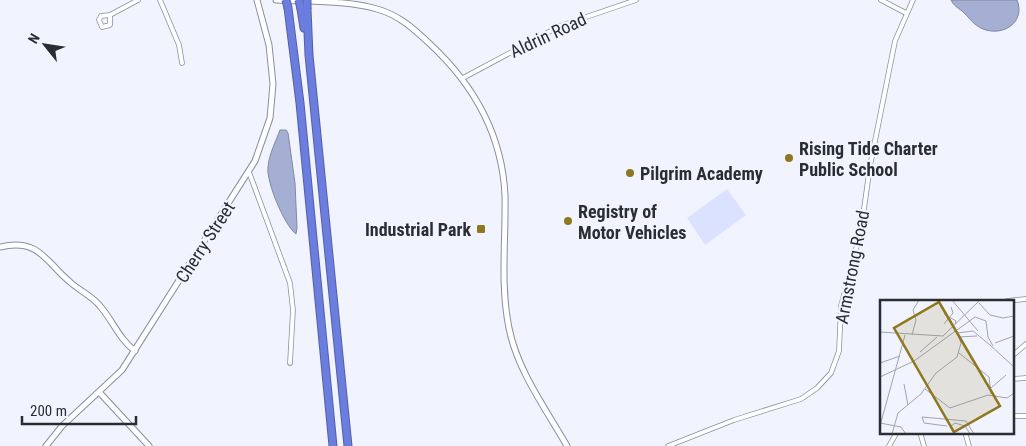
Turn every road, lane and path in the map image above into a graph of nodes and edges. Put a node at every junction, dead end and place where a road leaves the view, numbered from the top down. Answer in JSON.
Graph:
{"nodes":[{"id":1,"x":138,"y":0,"type":"edge"},
{"id":2,"x":160,"y":0,"type":"edge"},
{"id":3,"x":258,"y":0,"type":"edge"},
{"id":4,"x":276,"y":0,"type":"edge"},
{"id":5,"x":283,"y":0,"type":"edge"},
{"id":6,"x":286,"y":0,"type":"edge"},
{"id":7,"x":299,"y":0,"type":"edge"},
{"id":8,"x":307,"y":0,"type":"edge"},
{"id":9,"x":636,"y":0,"type":"edge"},
{"id":10,"x":882,"y":0,"type":"edge"},
{"id":11,"x":913,"y":0,"type":"edge"},
{"id":12,"x":348,"y":2,"type":"edge"},
{"id":13,"x":287,"y":8,"type":"junction"},
{"id":14,"x":304,"y":9,"type":"junction"},
{"id":15,"x":906,"y":12,"type":"junction"},
{"id":16,"x":110,"y":15,"type":"dead end"},
{"id":17,"x":182,"y":63,"type":"dead end"},
{"id":18,"x":463,"y":78,"type":"junction"},
{"id":19,"x":249,"y":172,"type":"junction"},
{"id":20,"x":0,"y":247,"type":"edge"},
{"id":21,"x":1026,"y":344,"type":"edge"},
{"id":22,"x":135,"y":351,"type":"junction"},
{"id":23,"x":1014,"y":354,"type":"edge"},
{"id":24,"x":290,"y":363,"type":"dead end"},
{"id":25,"x":100,"y":393,"type":"junction"},
{"id":26,"x":896,"y":434,"type":"edge"},
{"id":27,"x":46,"y":446,"type":"edge"},
{"id":28,"x":149,"y":446,"type":"edge"},
{"id":29,"x":333,"y":446,"type":"edge"},
{"id":30,"x":348,"y":446,"type":"edge"},
{"id":31,"x":567,"y":446,"type":"edge"},
{"id":32,"x":668,"y":446,"type":"edge"},
{"id":33,"x":889,"y":446,"type":"edge"}],
"edges":[{"from":1,"to":16,"type":"street"},
{"from":2,"to":17,"type":"street"},
{"from":3,"to":19,"type":"street","name":"Cherry Street"},
{"from":4,"to":12,"type":"street"},
{"from":5,"to":13,"type":"highway","bridge":true},
{"from":6,"to":13,"type":"highway","bridge":true},
{"from":7,"to":14,"type":"highway","bridge":true},
{"from":8,"to":14,"type":"highway","bridge":true},
{"from":9,"to":18,"type":"street","name":"Aldrin Road"},
{"from":10,"to":15,"type":"street"},
{"from":11,"to":15,"type":"street","name":"Armstrong Road"},
{"from":12,"to":18,"type":"street"},
{"from":13,"to":29,"type":"highway"},
{"from":14,"to":30,"type":"highway"},
{"from":15,"to":32,"type":"street","name":"Armstrong Road"},
{"from":18,"to":31,"type":"street"},
{"from":19,"to":22,"type":"street","name":"Cherry Street"},
{"from":19,"to":24,"type":"street"},
{"from":20,"to":22,"type":"street"},
{"from":21,"to":23,"type":"street"},
{"from":22,"to":25,"type":"street","name":"Cherry Street"},
{"from":25,"to":27,"type":"street","name":"Cherry Street"},
{"from":25,"to":28,"type":"street"},
{"from":26,"to":33,"type":"street"}]}
